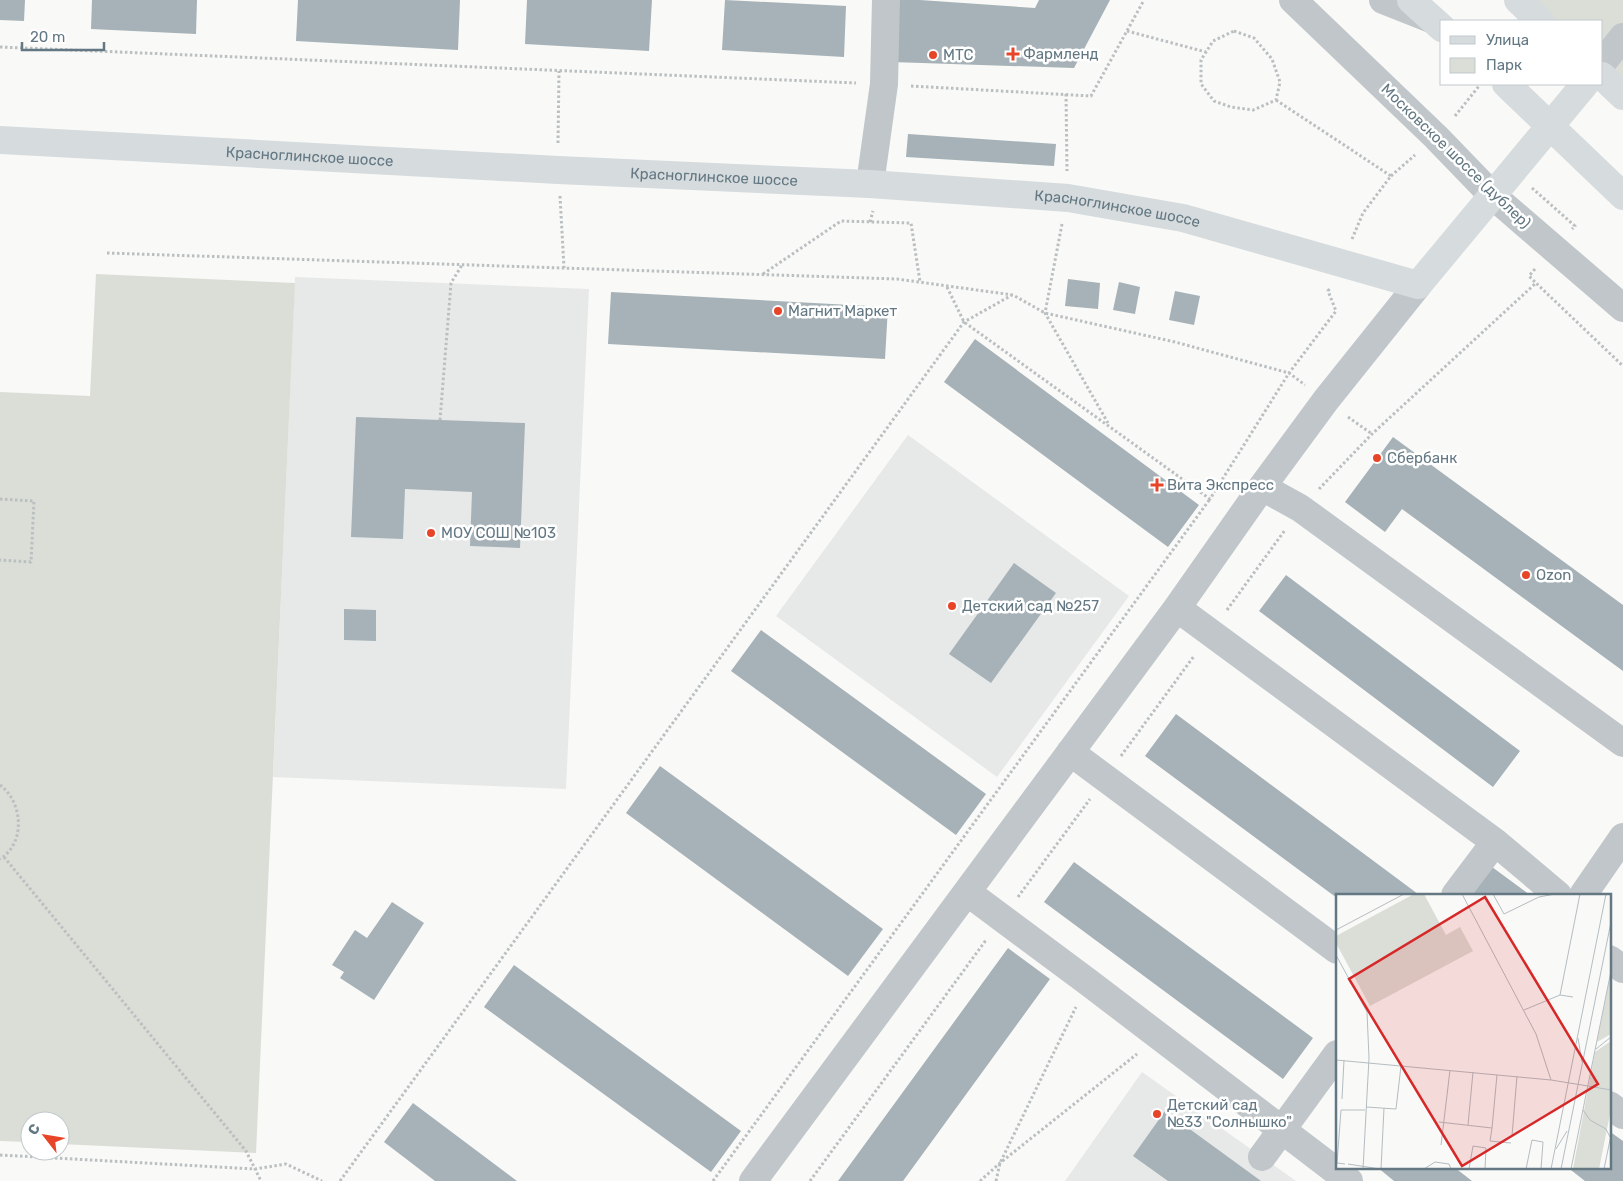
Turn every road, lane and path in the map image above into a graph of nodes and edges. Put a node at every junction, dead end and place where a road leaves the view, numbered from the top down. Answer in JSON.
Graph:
{"nodes":[{"id":1,"x":886,"y":0,"type":"edge"},
{"id":2,"x":1144,"y":0,"type":"edge"},
{"id":3,"x":1293,"y":0,"type":"edge"},
{"id":4,"x":1383,"y":0,"type":"edge"},
{"id":5,"x":1411,"y":0,"type":"edge"},
{"id":6,"x":1518,"y":0,"type":"edge"},
{"id":7,"x":1539,"y":20,"type":"edge"},
{"id":8,"x":1436,"y":23,"type":"edge"},
{"id":9,"x":1127,"y":30,"type":"junction"},
{"id":10,"x":1623,"y":37,"type":"edge"},
{"id":11,"x":0,"y":47,"type":"edge"},
{"id":12,"x":1206,"y":52,"type":"junction"},
{"id":13,"x":1603,"y":62,"type":"edge"},
{"id":14,"x":1603,"y":77,"type":"edge"},
{"id":15,"x":884,"y":84,"type":"junction"},
{"id":16,"x":1507,"y":85,"type":"edge"},
{"id":17,"x":1584,"y":85,"type":"edge"},
{"id":18,"x":1623,"y":96,"type":"edge"},
{"id":19,"x":1276,"y":100,"type":"junction"},
{"id":20,"x":1550,"y":127,"type":"junction"},
{"id":21,"x":0,"y":140,"type":"edge"},
{"id":22,"x":875,"y":185,"type":"junction"},
{"id":23,"x":1493,"y":196,"type":"junction"},
{"id":24,"x":1623,"y":196,"type":"edge"},
{"id":25,"x":870,"y":222,"type":"junction"},
{"id":26,"x":107,"y":253,"type":"dead end"},
{"id":27,"x":1341,"y":264,"type":"junction"},
{"id":28,"x":462,"y":265,"type":"junction"},
{"id":29,"x":762,"y":275,"type":"junction"},
{"id":30,"x":920,"y":282,"type":"junction"},
{"id":31,"x":1418,"y":285,"type":"junction"},
{"id":32,"x":947,"y":286,"type":"junction"},
{"id":33,"x":1013,"y":295,"type":"junction"},
{"id":34,"x":1623,"y":308,"type":"edge"},
{"id":35,"x":1045,"y":313,"type":"junction"},
{"id":36,"x":964,"y":322,"type":"junction"},
{"id":37,"x":1623,"y":366,"type":"edge"},
{"id":38,"x":1289,"y":373,"type":"junction"},
{"id":39,"x":1326,"y":400,"type":"junction"},
{"id":40,"x":440,"y":420,"type":"dead end"},
{"id":41,"x":1109,"y":425,"type":"junction"},
{"id":42,"x":1372,"y":434,"type":"junction"},
{"id":43,"x":1262,"y":487,"type":"junction"},
{"id":44,"x":0,"y":499,"type":"edge"},
{"id":45,"x":1210,"y":499,"type":"junction"},
{"id":46,"x":1300,"y":508,"type":"junction"},
{"id":47,"x":0,"y":560,"type":"edge"},
{"id":48,"x":1177,"y":608,"type":"junction"},
{"id":49,"x":1211,"y":632,"type":"junction"},
{"id":50,"x":1623,"y":743,"type":"edge"},
{"id":51,"x":1070,"y":752,"type":"junction"},
{"id":52,"x":1105,"y":778,"type":"junction"},
{"id":53,"x":0,"y":785,"type":"edge"},
{"id":54,"x":1623,"y":837,"type":"edge"},
{"id":55,"x":1495,"y":842,"type":"junction"},
{"id":56,"x":4,"y":857,"type":"junction"},
{"id":57,"x":0,"y":860,"type":"edge"},
{"id":58,"x":967,"y":892,"type":"junction"},
{"id":59,"x":1457,"y":894,"type":"edge"},
{"id":60,"x":1557,"y":894,"type":"edge"},
{"id":61,"x":1584,"y":894,"type":"edge"},
{"id":62,"x":1002,"y":918,"type":"junction"},
{"id":63,"x":1336,"y":949,"type":"edge"},
{"id":64,"x":1610,"y":960,"type":"edge"},
{"id":65,"x":1623,"y":969,"type":"edge"},
{"id":66,"x":1088,"y":982,"type":"junction"},
{"id":67,"x":1159,"y":1036,"type":"junction"},
{"id":68,"x":1336,"y":1055,"type":"edge"},
{"id":69,"x":1610,"y":1106,"type":"edge"},
{"id":70,"x":1623,"y":1115,"type":"edge"},
{"id":71,"x":1282,"y":1129,"type":"junction"},
{"id":72,"x":0,"y":1155,"type":"edge"},
{"id":73,"x":1262,"y":1157,"type":"dead end"},
{"id":74,"x":1000,"y":1163,"type":"junction"},
{"id":75,"x":255,"y":1169,"type":"junction"},
{"id":76,"x":261,"y":1181,"type":"edge"},
{"id":77,"x":322,"y":1181,"type":"edge"},
{"id":78,"x":340,"y":1181,"type":"edge"},
{"id":79,"x":713,"y":1181,"type":"edge"},
{"id":80,"x":753,"y":1181,"type":"edge"},
{"id":81,"x":810,"y":1181,"type":"edge"},
{"id":82,"x":980,"y":1181,"type":"edge"},
{"id":83,"x":996,"y":1181,"type":"edge"},
{"id":84,"x":1349,"y":1181,"type":"edge"}],
"edges":[{"from":1,"to":15,"type":"street"},
{"from":2,"to":9,"type":"path"},
{"from":3,"to":23,"type":"street","name":"Московское шоссе (дублер)"},
{"from":4,"to":8,"type":"street"},
{"from":5,"to":8,"type":"main road"},
{"from":6,"to":7,"type":"main road"},
{"from":9,"to":12,"type":"path"},
{"from":9,"to":15,"type":"path"},
{"from":10,"to":13,"type":"street"},
{"from":11,"to":15,"type":"path"},
{"from":12,"to":19,"type":"path"},
{"from":12,"to":19,"type":"path"},
{"from":14,"to":18,"type":"main road"},
{"from":15,"to":22,"type":"street"},
{"from":16,"to":20,"type":"main road"},
{"from":17,"to":20,"type":"main road"},
{"from":19,"to":27,"type":"path"},
{"from":20,"to":23,"type":"main road"},
{"from":20,"to":24,"type":"main road"},
{"from":21,"to":22,"type":"main road","name":"Красноглинское шоссе"},
{"from":22,"to":25,"type":"path"},
{"from":22,"to":27,"type":"main road","name":"Красноглинское шоссе"},
{"from":23,"to":31,"type":"main road"},
{"from":23,"to":34,"type":"street","name":"Московское шоссе (дублер)"},
{"from":25,"to":29,"type":"path"},
{"from":25,"to":30,"type":"path"},
{"from":26,"to":28,"type":"path"},
{"from":27,"to":31,"type":"main road","name":"Красноглинское шоссе"},
{"from":27,"to":38,"type":"path"},
{"from":28,"to":29,"type":"path"},
{"from":28,"to":40,"type":"path"},
{"from":29,"to":30,"type":"path"},
{"from":30,"to":32,"type":"path"},
{"from":31,"to":39,"type":"street"},
{"from":32,"to":33,"type":"path"},
{"from":32,"to":36,"type":"path"},
{"from":33,"to":35,"type":"path"},
{"from":33,"to":36,"type":"path"},
{"from":35,"to":38,"type":"path"},
{"from":35,"to":41,"type":"path"},
{"from":36,"to":41,"type":"path"},
{"from":36,"to":78,"type":"path"},
{"from":37,"to":42,"type":"path"},
{"from":38,"to":39,"type":"path"},
{"from":38,"to":45,"type":"path"},
{"from":39,"to":42,"type":"path"},
{"from":39,"to":43,"type":"street"},
{"from":41,"to":45,"type":"path"},
{"from":42,"to":46,"type":"path"},
{"from":43,"to":46,"type":"street"},
{"from":43,"to":48,"type":"street"},
{"from":44,"to":47,"type":"path"},
{"from":45,"to":79,"type":"path"},
{"from":46,"to":49,"type":"path"},
{"from":46,"to":50,"type":"street"},
{"from":48,"to":49,"type":"street"},
{"from":48,"to":51,"type":"street"},
{"from":49,"to":52,"type":"path"},
{"from":49,"to":55,"type":"street"},
{"from":51,"to":52,"type":"street"},
{"from":51,"to":58,"type":"street"},
{"from":52,"to":62,"type":"path"},
{"from":52,"to":63,"type":"street"},
{"from":53,"to":56,"type":"path"},
{"from":54,"to":61,"type":"street"},
{"from":55,"to":59,"type":"street"},
{"from":55,"to":60,"type":"street"},
{"from":56,"to":57,"type":"path"},
{"from":56,"to":75,"type":"path"},
{"from":58,"to":62,"type":"street"},
{"from":58,"to":80,"type":"street"},
{"from":62,"to":66,"type":"street"},
{"from":62,"to":81,"type":"path"},
{"from":64,"to":65,"type":"street"},
{"from":66,"to":67,"type":"street"},
{"from":66,"to":74,"type":"path"},
{"from":67,"to":71,"type":"street"},
{"from":67,"to":74,"type":"path"},
{"from":68,"to":71,"type":"street"},
{"from":69,"to":70,"type":"street"},
{"from":71,"to":73,"type":"street"},
{"from":71,"to":84,"type":"street"},
{"from":72,"to":75,"type":"path"},
{"from":74,"to":82,"type":"path"},
{"from":74,"to":83,"type":"path"},
{"from":75,"to":76,"type":"path"},
{"from":75,"to":77,"type":"path"}]}
